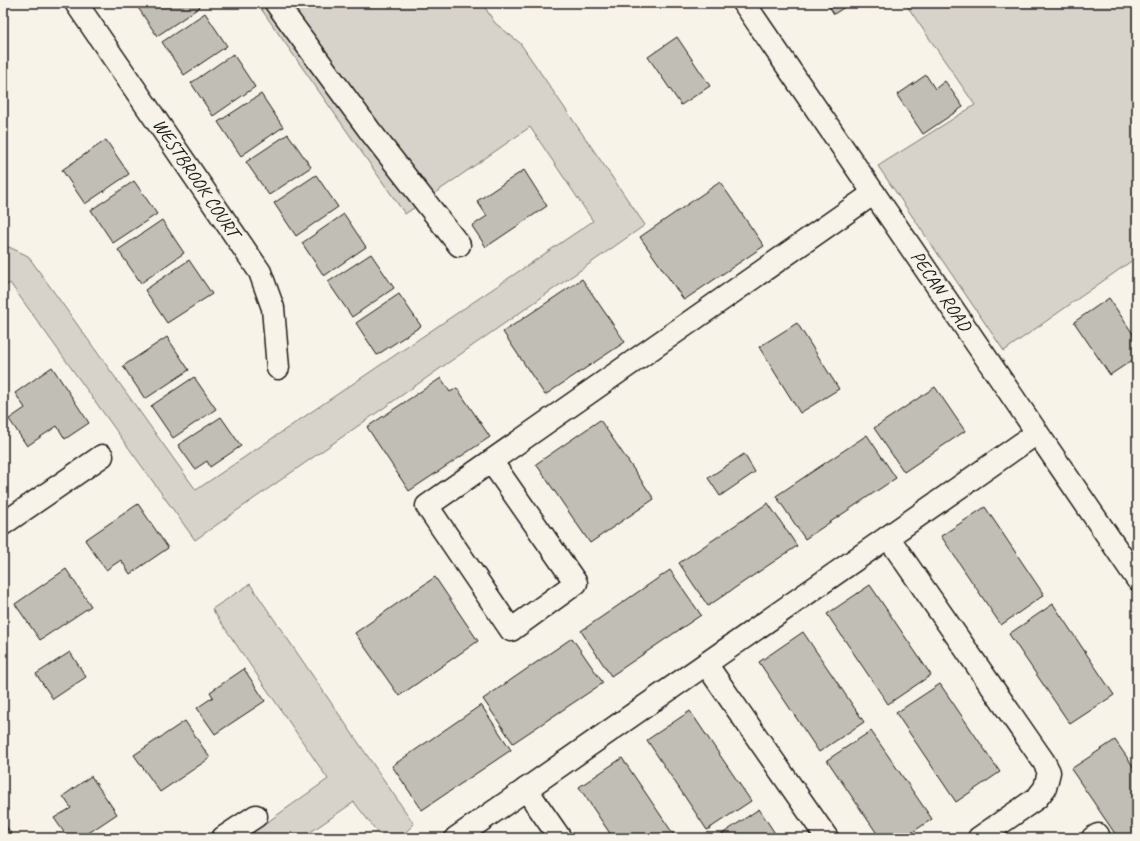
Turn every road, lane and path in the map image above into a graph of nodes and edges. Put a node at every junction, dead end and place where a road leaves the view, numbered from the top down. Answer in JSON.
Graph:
{"nodes":[{"id":1,"x":76,"y":3,"type":"edge"},
{"id":2,"x":276,"y":3,"type":"edge"},
{"id":3,"x":744,"y":3,"type":"edge"},
{"id":4,"x":874,"y":193,"type":"junction"},
{"id":5,"x":459,"y":245,"type":"dead end"},
{"id":6,"x":278,"y":368,"type":"dead end"},
{"id":7,"x":1037,"y":433,"type":"junction"},
{"id":8,"x":102,"y":456,"type":"dead end"},
{"id":9,"x":491,"y":461,"type":"junction"},
{"id":10,"x":3,"y":524,"type":"edge"},
{"id":11,"x":888,"y":537,"type":"junction"},
{"id":12,"x":1137,"y":579,"type":"edge"},
{"id":13,"x":706,"y":664,"type":"junction"},
{"id":14,"x":526,"y":789,"type":"junction"},
{"id":15,"x":256,"y":816,"type":"dead end"},
{"id":16,"x":223,"y":838,"type":"edge"},
{"id":17,"x":456,"y":838,"type":"edge"},
{"id":18,"x":560,"y":838,"type":"edge"},
{"id":19,"x":827,"y":838,"type":"edge"},
{"id":20,"x":979,"y":838,"type":"edge"}],
"edges":[{"from":1,"to":6,"type":"street","name":"WESTBROOK COURT"},
{"from":2,"to":5,"type":"street"},
{"from":3,"to":4,"type":"street","name":"PECAN ROAD"},
{"from":4,"to":7,"type":"street","name":"PECAN ROAD"},
{"from":4,"to":9,"type":"street"},
{"from":7,"to":11,"type":"street"},
{"from":7,"to":12,"type":"street","name":"PECAN ROAD"},
{"from":8,"to":10,"type":"street"},
{"from":9,"to":9,"type":"street"},
{"from":11,"to":13,"type":"street"},
{"from":11,"to":20,"type":"street"},
{"from":13,"to":14,"type":"street"},
{"from":13,"to":19,"type":"street"},
{"from":14,"to":17,"type":"street"},
{"from":14,"to":18,"type":"street"},
{"from":15,"to":16,"type":"street"}]}
